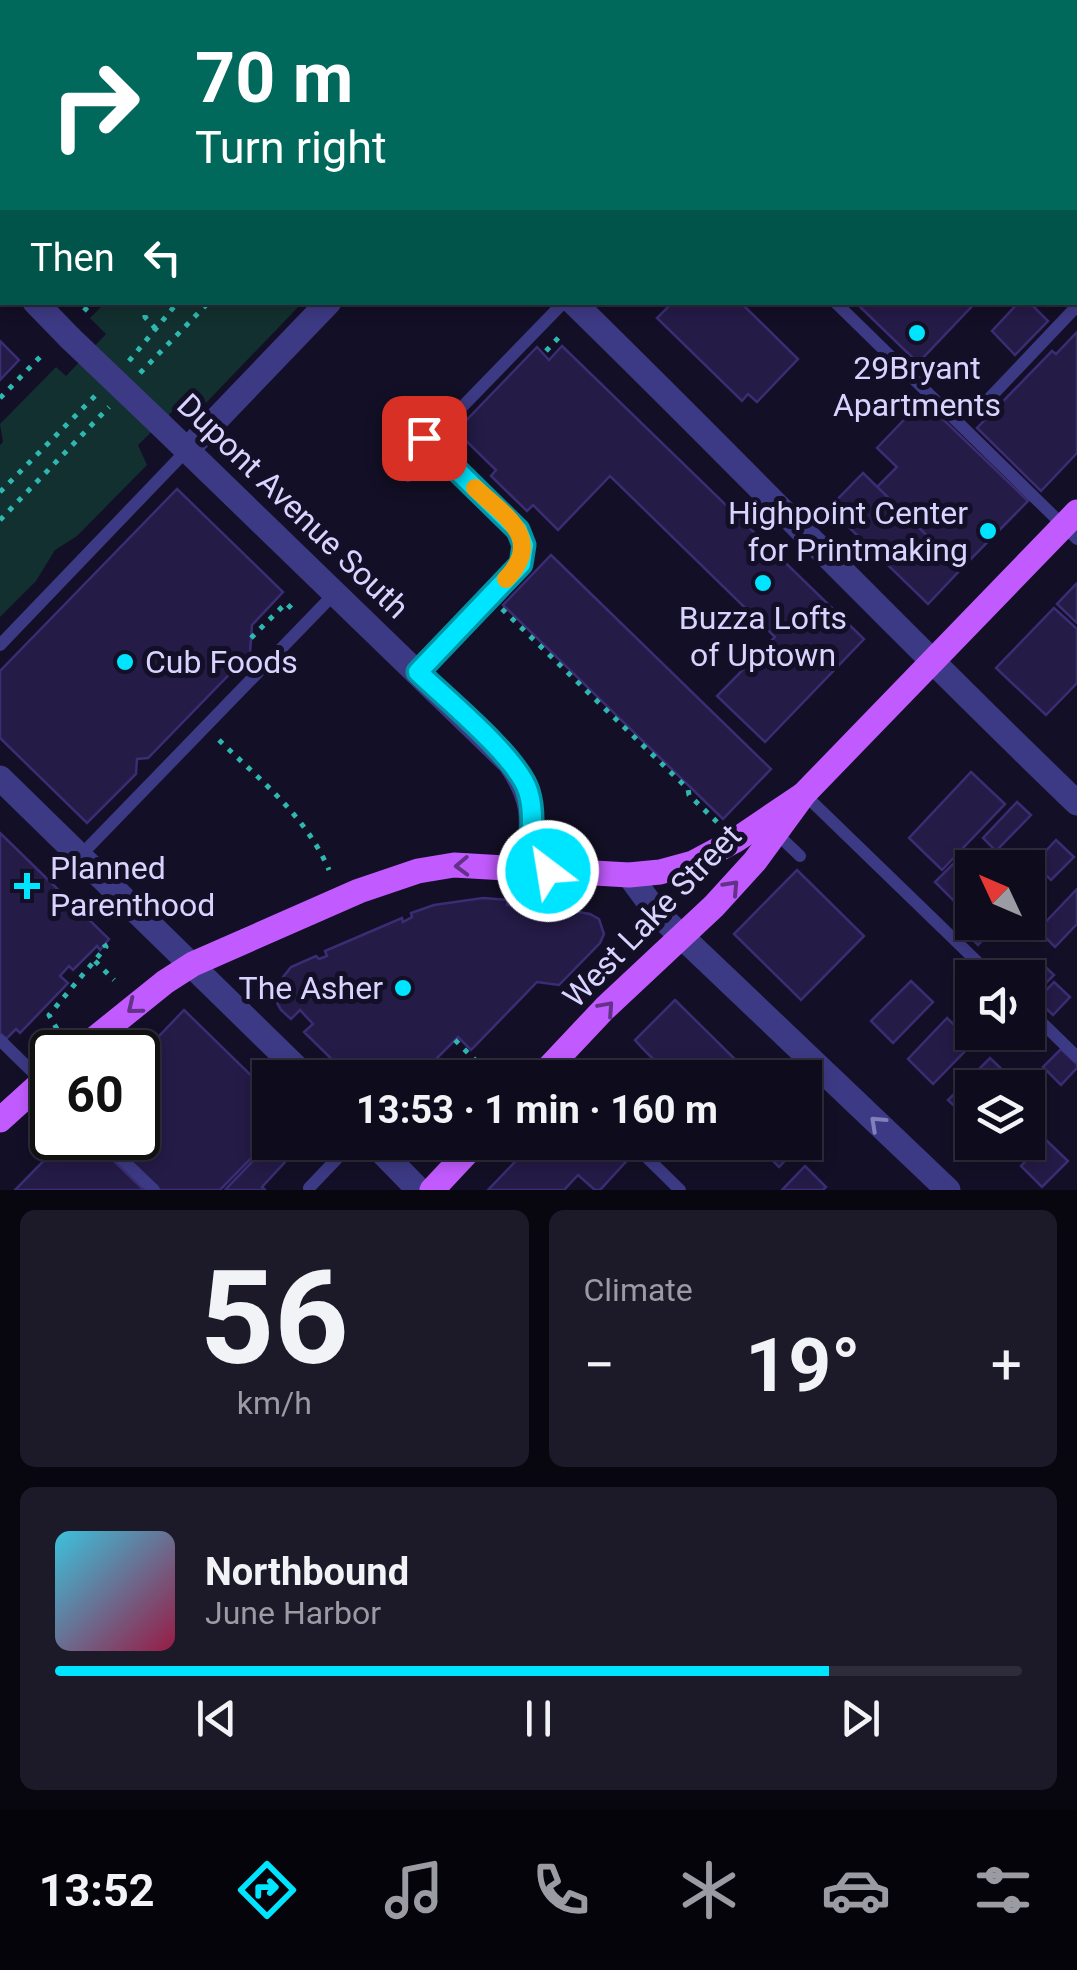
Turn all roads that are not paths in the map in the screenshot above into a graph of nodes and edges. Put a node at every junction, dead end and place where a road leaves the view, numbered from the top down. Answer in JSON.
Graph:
{"nodes":[{"id":1,"x":38,"y":305,"type":"edge"},
{"id":2,"x":326,"y":305,"type":"edge"},
{"id":3,"x":561,"y":305,"type":"edge"},
{"id":4,"x":576,"y":305,"type":"edge"},
{"id":5,"x":839,"y":305,"type":"edge"},
{"id":6,"x":1077,"y":306,"type":"edge"},
{"id":7,"x":982,"y":405,"type":"dead end"},
{"id":8,"x":429,"y":443,"type":"junction"},
{"id":9,"x":188,"y":450,"type":"junction"},
{"id":10,"x":398,"y":465,"type":"dead end"},
{"id":11,"x":408,"y":476,"type":"dead end"},
{"id":12,"x":1072,"y":526,"type":"edge"},
{"id":13,"x":336,"y":593,"type":"junction"},
{"id":14,"x":0,"y":645,"type":"edge"},
{"id":15,"x":931,"y":662,"type":"junction"},
{"id":16,"x":418,"y":672,"type":"junction"},
{"id":17,"x":0,"y":778,"type":"edge"},
{"id":18,"x":804,"y":794,"type":"junction"},
{"id":19,"x":1077,"y":803,"type":"edge"},
{"id":20,"x":776,"y":833,"type":"junction"},
{"id":21,"x":80,"y":856,"type":"junction"},
{"id":22,"x":800,"y":856,"type":"dead end"},
{"id":23,"x":528,"y":869,"type":"junction"},
{"id":24,"x":629,"y":876,"type":"junction"},
{"id":25,"x":680,"y":934,"type":"junction"},
{"id":26,"x":975,"y":960,"type":"edge"},
{"id":27,"x":193,"y":964,"type":"junction"},
{"id":28,"x":1045,"y":1026,"type":"edge"},
{"id":29,"x":105,"y":1030,"type":"edge"},
{"id":30,"x":0,"y":1040,"type":"edge"},
{"id":31,"x":1077,"y":1057,"type":"edge"},
{"id":32,"x":288,"y":1060,"type":"edge"},
{"id":33,"x":564,"y":1060,"type":"edge"},
{"id":34,"x":30,"y":1066,"type":"edge"},
{"id":35,"x":30,"y":1097,"type":"edge"},
{"id":36,"x":0,"y":1120,"type":"edge"},
{"id":37,"x":123,"y":1160,"type":"edge"},
{"id":38,"x":336,"y":1160,"type":"edge"},
{"id":39,"x":390,"y":1160,"type":"edge"},
{"id":40,"x":460,"y":1160,"type":"edge"},
{"id":41,"x":649,"y":1160,"type":"edge"},
{"id":42,"x":309,"y":1188,"type":"edge"},
{"id":43,"x":154,"y":1190,"type":"edge"},
{"id":44,"x":419,"y":1190,"type":"edge"},
{"id":45,"x":432,"y":1190,"type":"edge"},
{"id":46,"x":680,"y":1190,"type":"edge"},
{"id":47,"x":948,"y":1190,"type":"edge"}],
"edges":[{"from":1,"to":9,"type":"street","name":"Dupont Avenue South","bridge":true},
{"from":2,"to":9,"type":"street"},
{"from":3,"to":8,"type":"lane"},
{"from":4,"to":15,"type":"street"},
{"from":5,"to":12,"type":"lane"},
{"from":6,"to":7,"type":"lane"},
{"from":8,"to":10,"type":"lane"},
{"from":8,"to":11,"type":"lane"},
{"from":8,"to":16,"type":"lane"},
{"from":9,"to":13,"type":"street","name":"Dupont Avenue South"},
{"from":9,"to":14,"type":"lane"},
{"from":12,"to":15,"type":"main road","name":"West Lake Street"},
{"from":13,"to":16,"type":"street","name":"Dupont Avenue South"},
{"from":13,"to":21,"type":"lane"},
{"from":15,"to":18,"type":"main road","name":"West Lake Street"},
{"from":15,"to":19,"type":"street"},
{"from":16,"to":23,"type":"street","name":"Dupont Avenue South"},
{"from":17,"to":21,"type":"street"},
{"from":18,"to":20,"type":"main road","name":"West Lake Street"},
{"from":18,"to":24,"type":"main road","name":"West Lake Street"},
{"from":18,"to":26,"type":"lane"},
{"from":20,"to":22,"type":"lane"},
{"from":25,"to":20,"type":"main road","name":"West Lake Street","one_way":true},
{"from":21,"to":27,"type":"street"},
{"from":23,"to":24,"type":"main road","name":"West Lake Street"},
{"from":23,"to":27,"type":"main road","name":"West Lake Street","one_way":true},
{"from":24,"to":25,"type":"street"},
{"from":33,"to":25,"type":"main road","name":"West Lake Street","one_way":true},
{"from":47,"to":25,"type":"street","one_way":true},
{"from":27,"to":29,"type":"main road","name":"West Lake Street","one_way":true},
{"from":27,"to":32,"type":"street"},
{"from":28,"to":31,"type":"lane"},
{"from":30,"to":34,"type":"lane"},
{"from":35,"to":36,"type":"main road"},
{"from":37,"to":43,"type":"lane"},
{"from":38,"to":42,"type":"lane"},
{"from":39,"to":44,"type":"street"},
{"from":40,"to":45,"type":"main road"},
{"from":41,"to":46,"type":"lane"}]}
